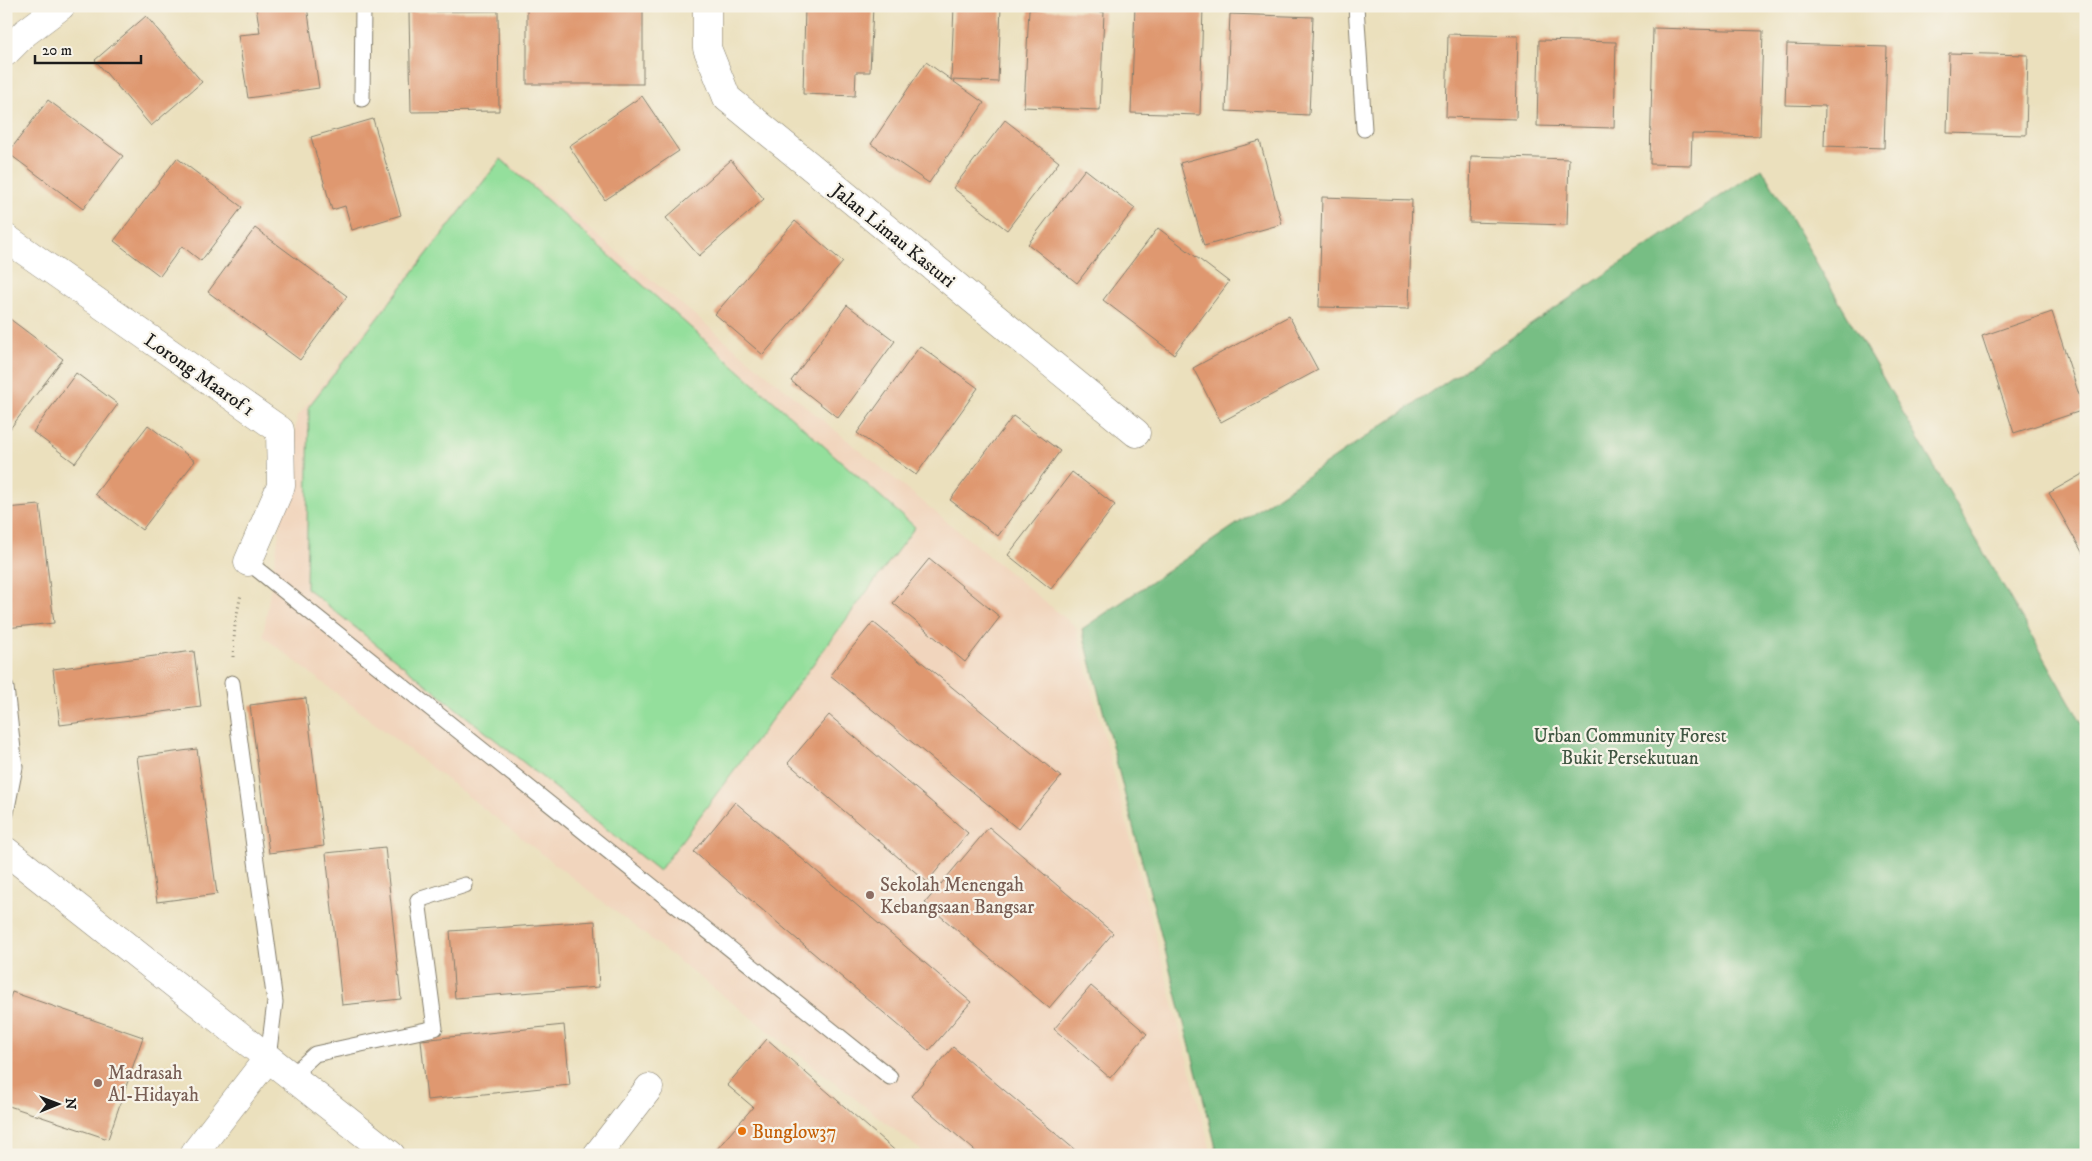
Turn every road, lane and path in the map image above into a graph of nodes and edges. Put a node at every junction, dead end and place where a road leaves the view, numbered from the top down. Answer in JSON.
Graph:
{"nodes":[{"id":1,"x":61,"y":6,"type":"edge"},
{"id":2,"x":363,"y":6,"type":"edge"},
{"id":3,"x":707,"y":6,"type":"edge"},
{"id":4,"x":1356,"y":6,"type":"edge"},
{"id":5,"x":6,"y":52,"type":"edge"},
{"id":6,"x":362,"y":99,"type":"dead end"},
{"id":7,"x":1364,"y":129,"type":"dead end"},
{"id":8,"x":6,"y":238,"type":"edge"},
{"id":9,"x":1136,"y":433,"type":"dead end"},
{"id":10,"x":248,"y":562,"type":"junction"},
{"id":11,"x":232,"y":683,"type":"joint"},
{"id":12,"x":6,"y":688,"type":"edge"},
{"id":13,"x":6,"y":813,"type":"edge"},
{"id":14,"x":6,"y":851,"type":"edge"},
{"id":15,"x":465,"y":885,"type":"dead end"},
{"id":16,"x":268,"y":1058,"type":"junction"},
{"id":17,"x":291,"y":1076,"type":"junction"},
{"id":18,"x":890,"y":1077,"type":"dead end"},
{"id":19,"x":648,"y":1088,"type":"dead end"},
{"id":20,"x":193,"y":1155,"type":"edge"},
{"id":21,"x":391,"y":1155,"type":"edge"},
{"id":22,"x":597,"y":1155,"type":"edge"}],
"edges":[{"from":1,"to":5,"type":"street"},
{"from":2,"to":6,"type":"lane"},
{"from":3,"to":9,"type":"street","name":"Jalan Limau Kasturi"},
{"from":4,"to":7,"type":"lane"},
{"from":8,"to":10,"type":"street","name":"Lorong Maarof 1"},
{"from":10,"to":11,"type":"path"},
{"from":10,"to":18,"type":"lane"},
{"from":11,"to":16,"type":"lane"},
{"from":12,"to":13,"type":"lane"},
{"from":14,"to":16,"type":"street"},
{"from":15,"to":17,"type":"lane"},
{"from":16,"to":17,"type":"street"},
{"from":16,"to":20,"type":"street"},
{"from":17,"to":21,"type":"street"},
{"from":19,"to":22,"type":"street"}]}
